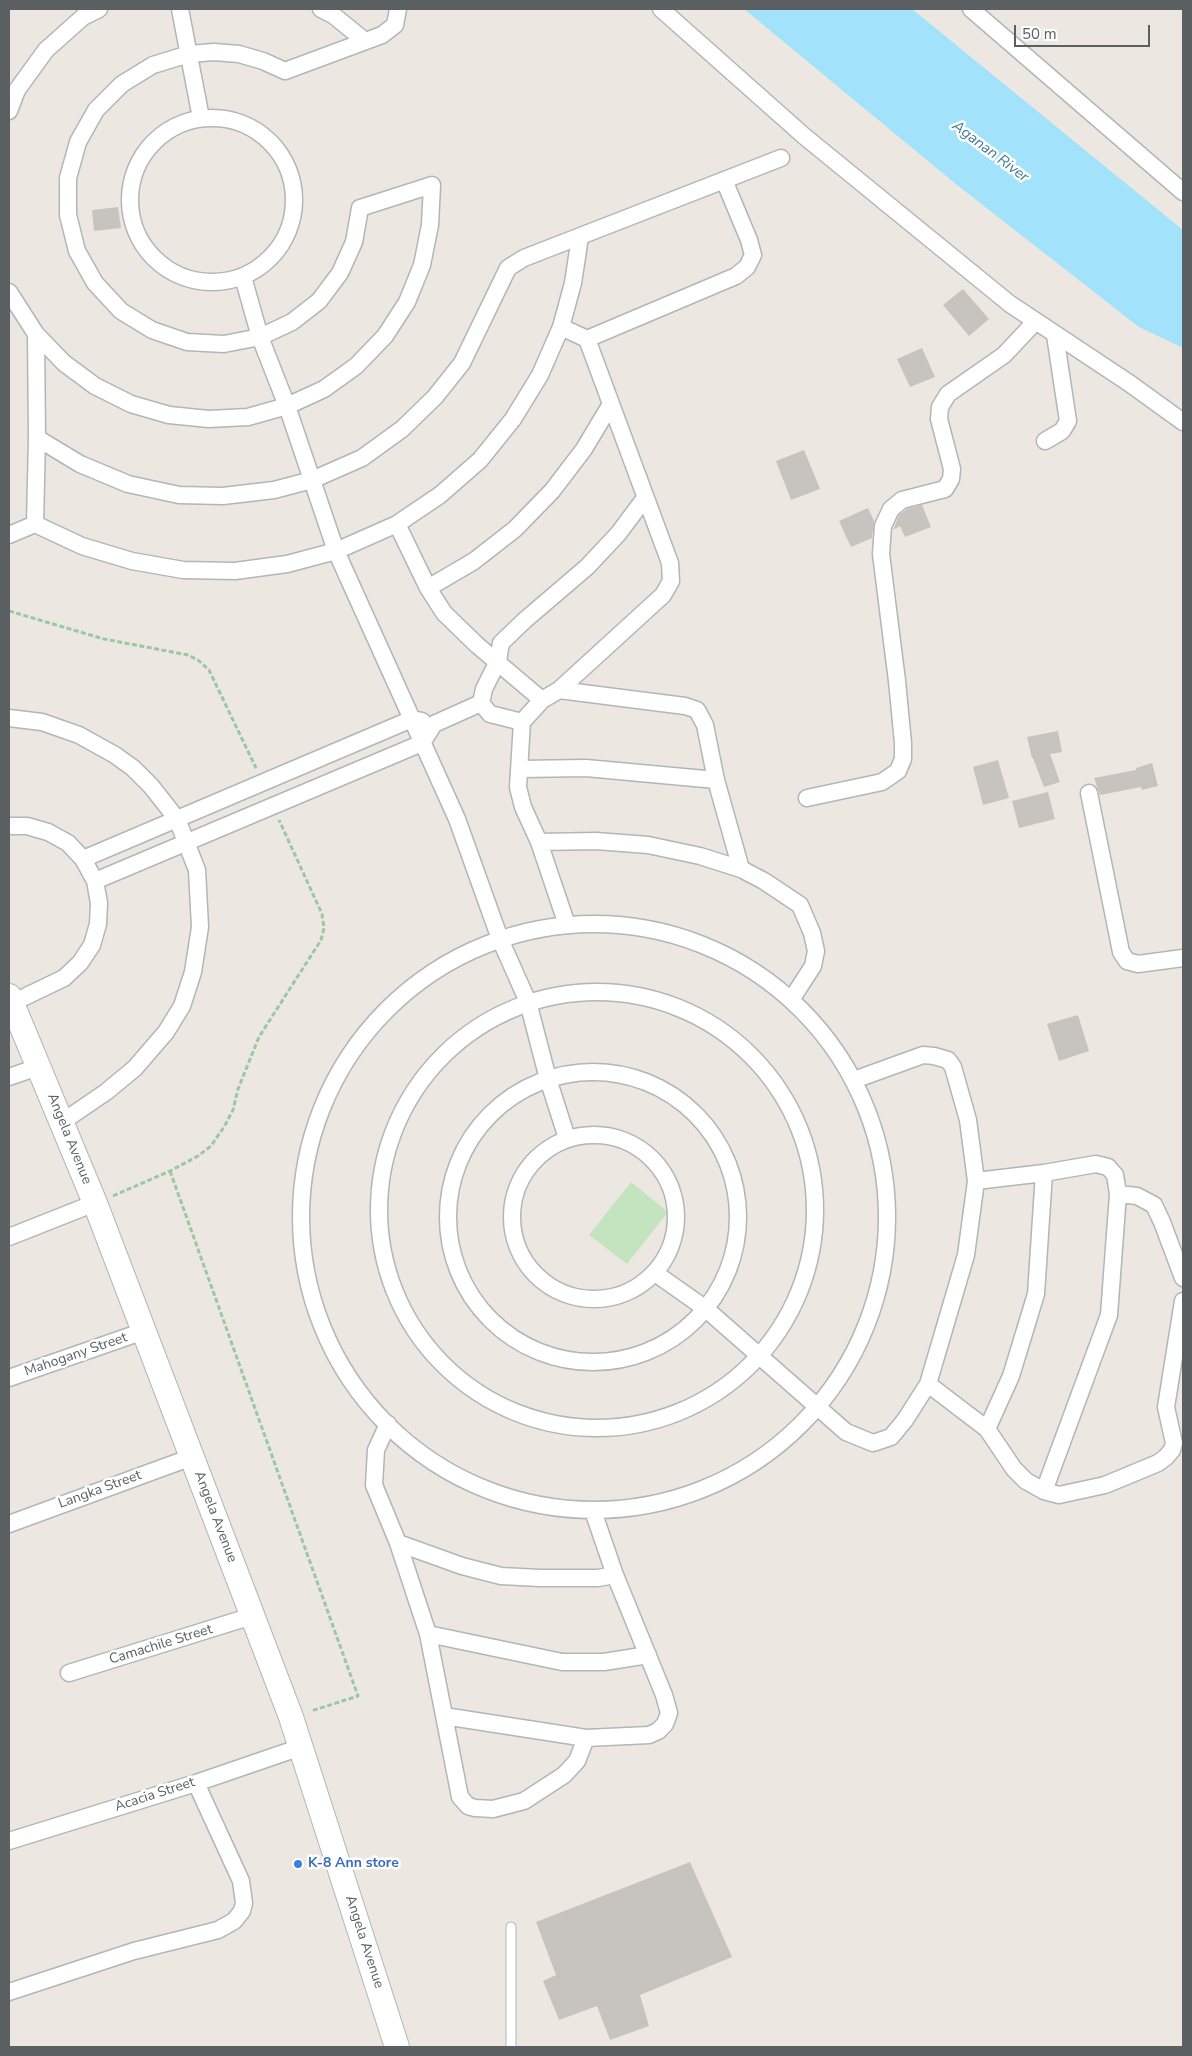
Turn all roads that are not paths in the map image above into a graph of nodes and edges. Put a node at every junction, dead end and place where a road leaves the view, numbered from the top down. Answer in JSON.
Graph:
{"nodes":[{"id":1,"x":98,"y":9,"type":"edge"},
{"id":2,"x":180,"y":9,"type":"edge"},
{"id":3,"x":321,"y":9,"type":"edge"},
{"id":4,"x":398,"y":9,"type":"edge"},
{"id":5,"x":661,"y":9,"type":"edge"},
{"id":6,"x":971,"y":9,"type":"edge"},
{"id":7,"x":365,"y":41,"type":"junction"},
{"id":8,"x":189,"y":54,"type":"junction"},
{"id":9,"x":9,"y":110,"type":"edge"},
{"id":10,"x":201,"y":118,"type":"junction"},
{"id":11,"x":781,"y":158,"type":"dead end"},
{"id":12,"x":724,"y":180,"type":"junction"},
{"id":13,"x":1183,"y":192,"type":"edge"},
{"id":14,"x":580,"y":237,"type":"junction"},
{"id":15,"x":243,"y":277,"type":"junction"},
{"id":16,"x":9,"y":292,"type":"edge"},
{"id":17,"x":1036,"y":322,"type":"junction"},
{"id":18,"x":561,"y":327,"type":"junction"},
{"id":19,"x":36,"y":334,"type":"junction"},
{"id":20,"x":1055,"y":335,"type":"junction"},
{"id":21,"x":260,"y":337,"type":"junction"},
{"id":22,"x":587,"y":339,"type":"junction"},
{"id":23,"x":611,"y":404,"type":"junction"},
{"id":24,"x":287,"y":406,"type":"junction"},
{"id":25,"x":1183,"y":422,"type":"edge"},
{"id":26,"x":38,"y":438,"type":"junction"},
{"id":27,"x":1046,"y":441,"type":"dead end"},
{"id":28,"x":312,"y":480,"type":"junction"},
{"id":29,"x":645,"y":498,"type":"junction"},
{"id":30,"x":35,"y":524,"type":"junction"},
{"id":31,"x":397,"y":524,"type":"junction"},
{"id":32,"x":9,"y":535,"type":"edge"},
{"id":33,"x":336,"y":551,"type":"junction"},
{"id":34,"x":428,"y":588,"type":"junction"},
{"id":35,"x":498,"y":661,"type":"junction"},
{"id":36,"x":559,"y":690,"type":"junction"},
{"id":37,"x":542,"y":700,"type":"junction"},
{"id":38,"x":481,"y":703,"type":"junction"},
{"id":39,"x":9,"y":718,"type":"edge"},
{"id":40,"x":412,"y":719,"type":"junction"},
{"id":41,"x":522,"y":722,"type":"junction"},
{"id":42,"x":434,"y":724,"type":"junction"},
{"id":43,"x":422,"y":743,"type":"junction"},
{"id":44,"x":521,"y":769,"type":"junction"},
{"id":45,"x":716,"y":780,"type":"junction"},
{"id":46,"x":1089,"y":793,"type":"dead end"},
{"id":47,"x":807,"y":798,"type":"dead end"},
{"id":48,"x":177,"y":819,"type":"junction"},
{"id":49,"x":9,"y":826,"type":"edge"},
{"id":50,"x":538,"y":842,"type":"junction"},
{"id":51,"x":188,"y":843,"type":"junction"},
{"id":52,"x":83,"y":859,"type":"junction"},
{"id":53,"x":741,"y":869,"type":"junction"},
{"id":54,"x":95,"y":882,"type":"junction"},
{"id":55,"x":567,"y":925,"type":"junction"},
{"id":56,"x":500,"y":939,"type":"junction"},
{"id":57,"x":1183,"y":958,"type":"edge"},
{"id":58,"x":10,"y":999,"type":"edge"},
{"id":59,"x":791,"y":1000,"type":"junction"},
{"id":60,"x":528,"y":1002,"type":"junction"},
{"id":61,"x":38,"y":1067,"type":"junction"},
{"id":62,"x":9,"y":1077,"type":"edge"},
{"id":63,"x":548,"y":1079,"type":"junction"},
{"id":64,"x":854,"y":1080,"type":"junction"},
{"id":65,"x":62,"y":1122,"type":"junction"},
{"id":66,"x":567,"y":1138,"type":"junction"},
{"id":67,"x":1044,"y":1173,"type":"junction"},
{"id":68,"x":976,"y":1180,"type":"junction"},
{"id":69,"x":1118,"y":1194,"type":"junction"},
{"id":70,"x":95,"y":1203,"type":"junction"},
{"id":71,"x":9,"y":1237,"type":"edge"},
{"id":72,"x":655,"y":1273,"type":"junction"},
{"id":73,"x":1183,"y":1278,"type":"edge"},
{"id":74,"x":1183,"y":1301,"type":"edge"},
{"id":75,"x":706,"y":1309,"type":"junction"},
{"id":76,"x":144,"y":1331,"type":"junction"},
{"id":77,"x":760,"y":1356,"type":"junction"},
{"id":78,"x":9,"y":1378,"type":"edge"},
{"id":79,"x":928,"y":1384,"type":"junction"},
{"id":80,"x":820,"y":1410,"type":"junction"},
{"id":81,"x":388,"y":1424,"type":"junction"},
{"id":82,"x":987,"y":1429,"type":"junction"},
{"id":83,"x":192,"y":1457,"type":"junction"},
{"id":84,"x":1044,"y":1491,"type":"junction"},
{"id":85,"x":593,"y":1511,"type":"junction"},
{"id":86,"x":9,"y":1524,"type":"edge"},
{"id":87,"x":398,"y":1543,"type":"junction"},
{"id":88,"x":615,"y":1575,"type":"junction"},
{"id":89,"x":252,"y":1616,"type":"junction"},
{"id":90,"x":428,"y":1634,"type":"junction"},
{"id":91,"x":648,"y":1655,"type":"junction"},
{"id":92,"x":70,"y":1674,"type":"dead end"},
{"id":93,"x":444,"y":1716,"type":"junction"},
{"id":94,"x":586,"y":1738,"type":"junction"},
{"id":95,"x":301,"y":1747,"type":"junction"},
{"id":96,"x":196,"y":1783,"type":"junction"},
{"id":97,"x":9,"y":1841,"type":"edge"},
{"id":98,"x":511,"y":1927,"type":"dead end"},
{"id":99,"x":9,"y":1992,"type":"edge"},
{"id":100,"x":397,"y":2047,"type":"edge"},
{"id":101,"x":511,"y":2047,"type":"edge"}],
"edges":[{"from":1,"to":9,"type":"street"},
{"from":2,"to":8,"type":"street"},
{"from":3,"to":7,"type":"street"},
{"from":4,"to":7,"type":"street"},
{"from":5,"to":17,"type":"street"},
{"from":6,"to":13,"type":"street"},
{"from":7,"to":8,"type":"street"},
{"from":8,"to":10,"type":"street"},
{"from":8,"to":21,"type":"street"},
{"from":10,"to":15,"type":"street"},
{"from":10,"to":15,"type":"street"},
{"from":11,"to":12,"type":"street"},
{"from":12,"to":14,"type":"street"},
{"from":12,"to":22,"type":"street"},
{"from":14,"to":18,"type":"street"},
{"from":14,"to":28,"type":"street"},
{"from":15,"to":21,"type":"street"},
{"from":16,"to":19,"type":"street"},
{"from":17,"to":20,"type":"street"},
{"from":17,"to":47,"type":"street"},
{"from":18,"to":22,"type":"street"},
{"from":18,"to":31,"type":"street"},
{"from":19,"to":24,"type":"street"},
{"from":19,"to":26,"type":"street"},
{"from":20,"to":25,"type":"street"},
{"from":20,"to":27,"type":"street"},
{"from":21,"to":24,"type":"street"},
{"from":21,"to":24,"type":"street"},
{"from":22,"to":23,"type":"street"},
{"from":23,"to":29,"type":"street"},
{"from":23,"to":34,"type":"street"},
{"from":24,"to":28,"type":"street"},
{"from":26,"to":28,"type":"street"},
{"from":26,"to":30,"type":"street"},
{"from":28,"to":33,"type":"street"},
{"from":29,"to":35,"type":"street"},
{"from":29,"to":36,"type":"street"},
{"from":30,"to":32,"type":"street"},
{"from":30,"to":33,"type":"street"},
{"from":31,"to":33,"type":"street"},
{"from":31,"to":34,"type":"street"},
{"from":33,"to":40,"type":"street"},
{"from":34,"to":35,"type":"street"},
{"from":35,"to":37,"type":"street"},
{"from":35,"to":38,"type":"street"},
{"from":36,"to":37,"type":"street"},
{"from":36,"to":45,"type":"street"},
{"from":37,"to":41,"type":"street"},
{"from":38,"to":41,"type":"street"},
{"from":38,"to":42,"type":"street"},
{"from":39,"to":48,"type":"street"},
{"from":40,"to":42,"type":"street"},
{"from":40,"to":43,"type":"street"},
{"from":40,"to":48,"type":"street"},
{"from":41,"to":44,"type":"street"},
{"from":42,"to":43,"type":"street"},
{"from":43,"to":51,"type":"street"},
{"from":43,"to":56,"type":"street"},
{"from":44,"to":45,"type":"street"},
{"from":44,"to":50,"type":"street"},
{"from":45,"to":53,"type":"street"},
{"from":46,"to":57,"type":"street"},
{"from":48,"to":51,"type":"street"},
{"from":48,"to":52,"type":"street"},
{"from":49,"to":52,"type":"street"},
{"from":50,"to":53,"type":"street"},
{"from":50,"to":55,"type":"street"},
{"from":51,"to":54,"type":"street"},
{"from":51,"to":65,"type":"street"},
{"from":52,"to":54,"type":"street"},
{"from":53,"to":59,"type":"street"},
{"from":54,"to":58,"type":"street"},
{"from":55,"to":56,"type":"street"},
{"from":55,"to":59,"type":"street"},
{"from":56,"to":60,"type":"street"},
{"from":56,"to":81,"type":"street"},
{"from":58,"to":61,"type":"main road","name":"Angela Avenue"},
{"from":59,"to":64,"type":"street"},
{"from":60,"to":63,"type":"street"},
{"from":60,"to":77,"type":"street"},
{"from":60,"to":77,"type":"street"},
{"from":61,"to":62,"type":"street"},
{"from":61,"to":65,"type":"main road","name":"Angela Avenue"},
{"from":63,"to":66,"type":"street"},
{"from":63,"to":75,"type":"street"},
{"from":63,"to":75,"type":"street"},
{"from":64,"to":68,"type":"street"},
{"from":64,"to":80,"type":"street"},
{"from":65,"to":70,"type":"main road","name":"Angela Avenue"},
{"from":66,"to":72,"type":"street"},
{"from":66,"to":72,"type":"street"},
{"from":67,"to":68,"type":"street"},
{"from":67,"to":69,"type":"street"},
{"from":67,"to":82,"type":"street"},
{"from":68,"to":79,"type":"street"},
{"from":69,"to":73,"type":"street"},
{"from":69,"to":84,"type":"street"},
{"from":70,"to":71,"type":"street"},
{"from":70,"to":76,"type":"main road","name":"Angela Avenue"},
{"from":72,"to":75,"type":"street"},
{"from":74,"to":84,"type":"street"},
{"from":75,"to":77,"type":"street"},
{"from":76,"to":78,"type":"street","name":"Mahogany Street"},
{"from":76,"to":83,"type":"main road","name":"Angela Avenue"},
{"from":77,"to":80,"type":"street"},
{"from":79,"to":80,"type":"street"},
{"from":79,"to":82,"type":"street"},
{"from":80,"to":85,"type":"street"},
{"from":81,"to":85,"type":"street"},
{"from":81,"to":87,"type":"street"},
{"from":82,"to":84,"type":"street"},
{"from":83,"to":86,"type":"street","name":"Langka Street"},
{"from":83,"to":89,"type":"main road","name":"Angela Avenue"},
{"from":85,"to":88,"type":"street"},
{"from":87,"to":88,"type":"street"},
{"from":87,"to":90,"type":"street"},
{"from":88,"to":91,"type":"street"},
{"from":89,"to":92,"type":"street","name":"Camachile Street"},
{"from":89,"to":95,"type":"main road","name":"Angela Avenue"},
{"from":90,"to":91,"type":"street"},
{"from":90,"to":93,"type":"street"},
{"from":91,"to":94,"type":"street"},
{"from":93,"to":94,"type":"street"},
{"from":93,"to":94,"type":"street"},
{"from":95,"to":96,"type":"street","name":"Acacia Street"},
{"from":95,"to":100,"type":"main road","name":"Angela Avenue"},
{"from":96,"to":97,"type":"street","name":"Acacia Street"},
{"from":96,"to":99,"type":"street"},
{"from":98,"to":101,"type":"lane"}]}
